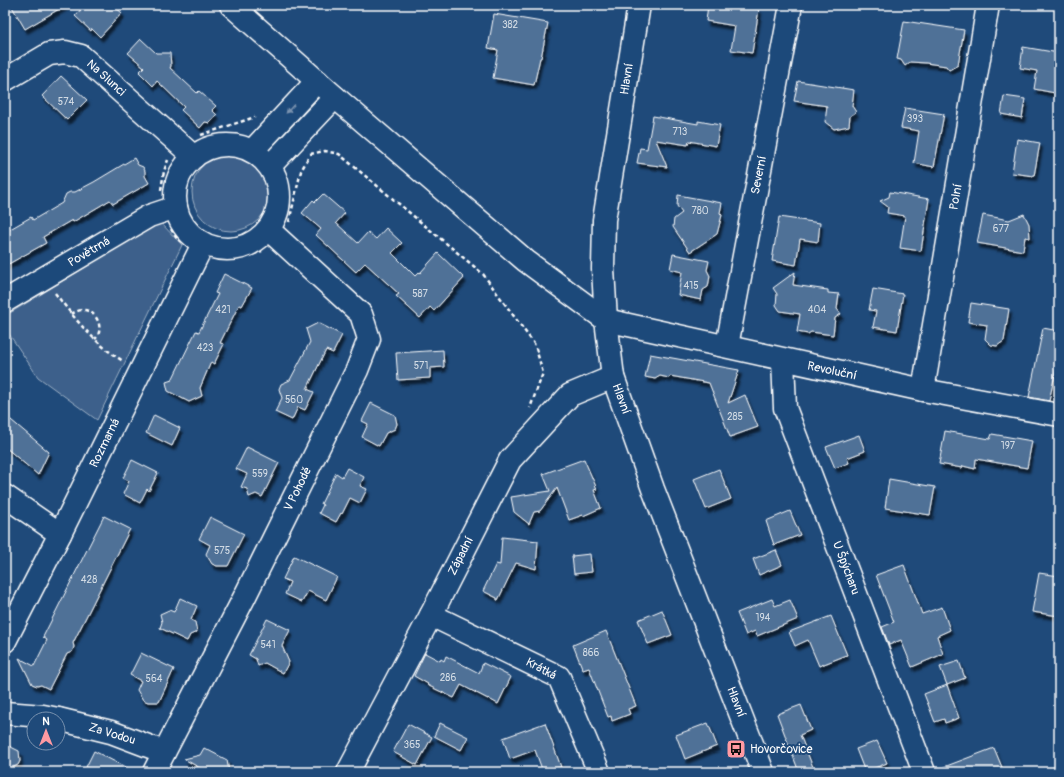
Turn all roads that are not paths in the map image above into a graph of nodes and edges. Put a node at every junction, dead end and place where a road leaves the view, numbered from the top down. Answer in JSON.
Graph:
{"nodes":[{"id":1,"x":231,"y":5,"type":"edge"},
{"id":2,"x":639,"y":5,"type":"edge"},
{"id":3,"x":791,"y":5,"type":"edge"},
{"id":4,"x":988,"y":5,"type":"edge"},
{"id":5,"x":5,"y":80,"type":"edge"},
{"id":6,"x":317,"y":81,"type":"junction"},
{"id":7,"x":335,"y":97,"type":"junction"},
{"id":8,"x":187,"y":151,"type":"junction"},
{"id":9,"x":252,"y":151,"type":"junction"},
{"id":10,"x":270,"y":166,"type":"junction"},
{"id":11,"x":170,"y":209,"type":"junction"},
{"id":12,"x":274,"y":234,"type":"junction"},
{"id":13,"x":201,"y":248,"type":"junction"},
{"id":14,"x":5,"y":301,"type":"edge"},
{"id":15,"x":606,"y":320,"type":"junction"},
{"id":16,"x":727,"y":346,"type":"junction"},
{"id":17,"x":783,"y":360,"type":"junction"},
{"id":18,"x":613,"y":377,"type":"junction"},
{"id":19,"x":923,"y":390,"type":"junction"},
{"id":20,"x":1059,"y":415,"type":"edge"},
{"id":21,"x":5,"y":496,"type":"edge"},
{"id":22,"x":60,"y":534,"type":"junction"},
{"id":23,"x":431,"y":615,"type":"junction"},
{"id":24,"x":5,"y":641,"type":"edge"},
{"id":25,"x":5,"y":713,"type":"edge"},
{"id":26,"x":26,"y":715,"type":"edge"},
{"id":27,"x":66,"y":721,"type":"edge"},
{"id":28,"x":164,"y":752,"type":"junction"},
{"id":29,"x":597,"y":770,"type":"edge"},
{"id":30,"x":154,"y":772,"type":"edge"},
{"id":31,"x":348,"y":772,"type":"edge"},
{"id":32,"x":762,"y":772,"type":"edge"},
{"id":33,"x":924,"y":772,"type":"edge"}],
"edges":[{"from":1,"to":6,"type":"street"},
{"from":2,"to":15,"type":"street","name":"Hlavní"},
{"from":3,"to":16,"type":"street","name":"Severní"},
{"from":4,"to":19,"type":"street","name":"Polní"},
{"from":5,"to":8,"type":"street","name":"Na Slunci"},
{"from":6,"to":7,"type":"street"},
{"from":6,"to":9,"type":"street","one_way":true},
{"from":7,"to":10,"type":"street"},
{"from":7,"to":15,"type":"street"},
{"from":8,"to":9,"type":"street"},
{"from":8,"to":11,"type":"street"},
{"from":9,"to":10,"type":"street"},
{"from":10,"to":12,"type":"street"},
{"from":11,"to":13,"type":"street"},
{"from":11,"to":14,"type":"street","name":"Povětrná"},
{"from":12,"to":13,"type":"street"},
{"from":12,"to":28,"type":"street","name":"V Pohodě"},
{"from":13,"to":22,"type":"street","name":"Rozmarná"},
{"from":15,"to":16,"type":"street","name":"Revoluční"},
{"from":15,"to":18,"type":"street","name":"Hlavní"},
{"from":16,"to":17,"type":"street","name":"Revoluční"},
{"from":17,"to":19,"type":"street","name":"Revoluční"},
{"from":17,"to":33,"type":"street","name":"U Špýcharu"},
{"from":18,"to":23,"type":"street","name":"Západní"},
{"from":18,"to":32,"type":"street","name":"Hlavní"},
{"from":19,"to":20,"type":"street","name":"Revoluční"},
{"from":21,"to":22,"type":"street"},
{"from":22,"to":24,"type":"street","name":"Rozmarná"},
{"from":23,"to":29,"type":"street","name":"Krátká"},
{"from":23,"to":31,"type":"street","name":"Západní"},
{"from":25,"to":26,"type":"street","name":"Za Vodou"},
{"from":27,"to":28,"type":"street","name":"Za Vodou"},
{"from":28,"to":30,"type":"street","name":"V Pohodě"}]}
